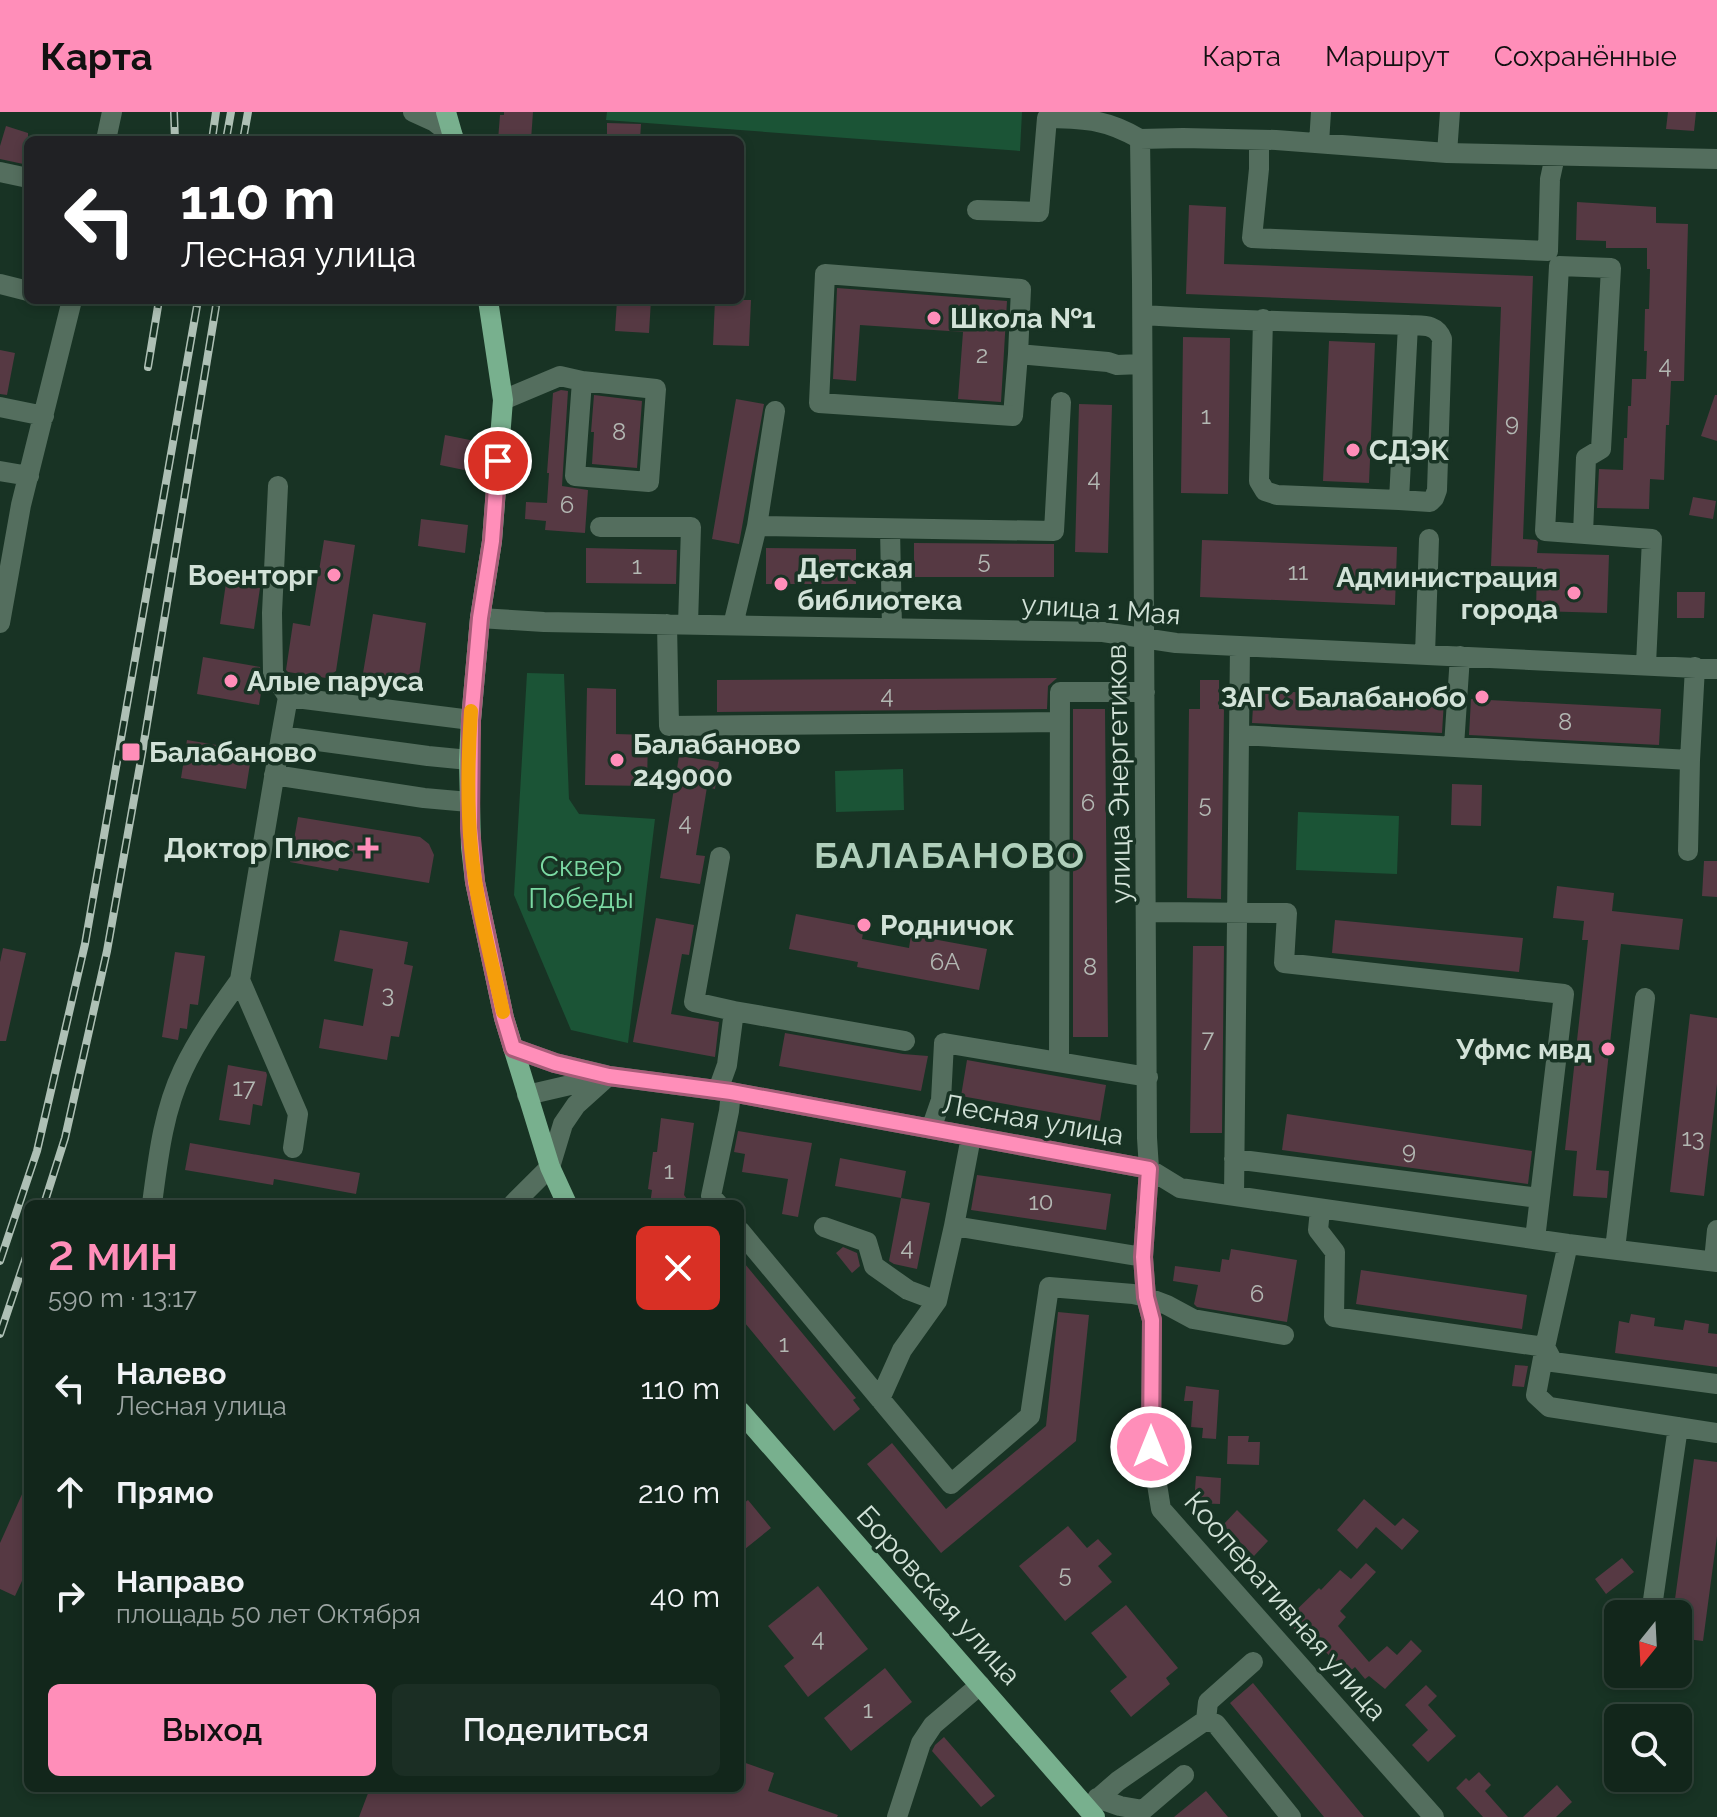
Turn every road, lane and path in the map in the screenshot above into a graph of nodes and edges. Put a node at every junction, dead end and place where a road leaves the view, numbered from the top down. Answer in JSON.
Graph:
{"nodes":[{"id":1,"x":112,"y":112,"type":"edge"},
{"id":2,"x":413,"y":112,"type":"edge"},
{"id":3,"x":446,"y":112,"type":"edge"},
{"id":4,"x":1321,"y":112,"type":"edge"},
{"id":5,"x":1450,"y":112,"type":"edge"},
{"id":6,"x":107,"y":136,"type":"edge"},
{"id":7,"x":451,"y":136,"type":"edge"},
{"id":8,"x":452,"y":136,"type":"edge"},
{"id":9,"x":1140,"y":139,"type":"junction"},
{"id":10,"x":1259,"y":140,"type":"junction"},
{"id":11,"x":1319,"y":143,"type":"junction"},
{"id":12,"x":1447,"y":153,"type":"junction"},
{"id":13,"x":1555,"y":156,"type":"junction"},
{"id":14,"x":1717,"y":159,"type":"edge"},
{"id":15,"x":0,"y":172,"type":"edge"},
{"id":16,"x":24,"y":177,"type":"edge"},
{"id":17,"x":977,"y":210,"type":"dead end"},
{"id":18,"x":1553,"y":258,"type":"junction"},
{"id":19,"x":0,"y":284,"type":"edge"},
{"id":20,"x":24,"y":290,"type":"edge"},
{"id":21,"x":71,"y":304,"type":"edge"},
{"id":22,"x":489,"y":304,"type":"edge"},
{"id":23,"x":1143,"y":315,"type":"junction"},
{"id":24,"x":1263,"y":319,"type":"junction"},
{"id":25,"x":1408,"y":325,"type":"junction"},
{"id":26,"x":1018,"y":354,"type":"junction"},
{"id":27,"x":1142,"y":364,"type":"junction"},
{"id":28,"x":582,"y":381,"type":"junction"},
{"id":29,"x":503,"y":400,"type":"junction"},
{"id":30,"x":1061,"y":402,"type":"dead end"},
{"id":31,"x":0,"y":407,"type":"edge"},
{"id":32,"x":775,"y":411,"type":"dead end"},
{"id":33,"x":44,"y":416,"type":"junction"},
{"id":34,"x":0,"y":471,"type":"edge"},
{"id":35,"x":29,"y":476,"type":"junction"},
{"id":36,"x":278,"y":486,"type":"dead end"},
{"id":37,"x":1399,"y":500,"type":"junction"},
{"id":38,"x":757,"y":526,"type":"junction"},
{"id":39,"x":600,"y":527,"type":"dead end"},
{"id":40,"x":890,"y":529,"type":"junction"},
{"id":41,"x":1583,"y":534,"type":"junction"},
{"id":42,"x":1429,"y":539,"type":"dead end"},
{"id":43,"x":480,"y":618,"type":"junction"},
{"id":44,"x":0,"y":623,"type":"edge"},
{"id":45,"x":677,"y":624,"type":"junction"},
{"id":46,"x":733,"y":625,"type":"junction"},
{"id":47,"x":892,"y":628,"type":"junction"},
{"id":48,"x":1144,"y":638,"type":"junction"},
{"id":49,"x":1240,"y":646,"type":"junction"},
{"id":50,"x":1425,"y":654,"type":"junction"},
{"id":51,"x":1460,"y":656,"type":"junction"},
{"id":52,"x":1646,"y":664,"type":"junction"},
{"id":53,"x":1695,"y":667,"type":"junction"},
{"id":54,"x":1717,"y":669,"type":"edge"},
{"id":55,"x":1145,"y":692,"type":"junction"},
{"id":56,"x":288,"y":697,"type":"junction"},
{"id":57,"x":471,"y":720,"type":"junction"},
{"id":58,"x":1060,"y":722,"type":"junction"},
{"id":59,"x":1240,"y":735,"type":"junction"},
{"id":60,"x":281,"y":736,"type":"junction"},
{"id":61,"x":1454,"y":746,"type":"junction"},
{"id":62,"x":469,"y":760,"type":"junction"},
{"id":63,"x":1690,"y":760,"type":"junction"},
{"id":64,"x":274,"y":775,"type":"junction"},
{"id":65,"x":469,"y":802,"type":"junction"},
{"id":66,"x":1688,"y":851,"type":"dead end"},
{"id":67,"x":720,"y":857,"type":"dead end"},
{"id":68,"x":1147,"y":912,"type":"junction"},
{"id":69,"x":1237,"y":912,"type":"junction"},
{"id":70,"x":240,"y":980,"type":"junction"},
{"id":71,"x":1645,"y":998,"type":"dead end"},
{"id":72,"x":734,"y":1011,"type":"junction"},
{"id":73,"x":905,"y":1041,"type":"dead end"},
{"id":74,"x":513,"y":1048,"type":"junction"},
{"id":75,"x":1059,"y":1062,"type":"junction"},
{"id":76,"x":609,"y":1076,"type":"junction"},
{"id":77,"x":1148,"y":1077,"type":"junction"},
{"id":78,"x":725,"y":1091,"type":"junction"},
{"id":79,"x":527,"y":1095,"type":"junction"},
{"id":80,"x":931,"y":1129,"type":"junction"},
{"id":81,"x":971,"y":1137,"type":"junction"},
{"id":82,"x":293,"y":1148,"type":"dead end"},
{"id":83,"x":1234,"y":1159,"type":"junction"},
{"id":84,"x":550,"y":1167,"type":"junction"},
{"id":85,"x":1149,"y":1169,"type":"junction"},
{"id":86,"x":1234,"y":1196,"type":"junction"},
{"id":87,"x":1539,"y":1198,"type":"junction"},
{"id":88,"x":153,"y":1200,"type":"edge"},
{"id":89,"x":517,"y":1200,"type":"edge"},
{"id":90,"x":565,"y":1200,"type":"edge"},
{"id":91,"x":714,"y":1200,"type":"edge"},
{"id":92,"x":1320,"y":1210,"type":"junction"},
{"id":93,"x":954,"y":1226,"type":"junction"},
{"id":94,"x":824,"y":1227,"type":"dead end"},
{"id":95,"x":1717,"y":1230,"type":"edge"},
{"id":96,"x":744,"y":1236,"type":"edge"},
{"id":97,"x":1535,"y":1239,"type":"junction"},
{"id":98,"x":1568,"y":1244,"type":"junction"},
{"id":99,"x":1615,"y":1249,"type":"junction"},
{"id":100,"x":1143,"y":1257,"type":"junction"},
{"id":101,"x":1715,"y":1261,"type":"edge"},
{"id":102,"x":1146,"y":1297,"type":"junction"},
{"id":103,"x":937,"y":1301,"type":"junction"},
{"id":104,"x":1284,"y":1335,"type":"dead end"},
{"id":105,"x":1545,"y":1347,"type":"junction"},
{"id":106,"x":1717,"y":1384,"type":"edge"},
{"id":107,"x":880,"y":1399,"type":"junction"},
{"id":108,"x":744,"y":1416,"type":"edge"},
{"id":109,"x":1678,"y":1427,"type":"junction"},
{"id":110,"x":1717,"y":1433,"type":"edge"},
{"id":111,"x":1653,"y":1600,"type":"edge"},
{"id":112,"x":1253,"y":1662,"type":"dead end"},
{"id":113,"x":980,"y":1685,"type":"junction"},
{"id":114,"x":1206,"y":1720,"type":"junction"},
{"id":115,"x":1184,"y":1775,"type":"dead end"},
{"id":116,"x":1093,"y":1808,"type":"edge"},
{"id":117,"x":1146,"y":1814,"type":"edge"},
{"id":118,"x":897,"y":1817,"type":"edge"},
{"id":119,"x":1291,"y":1817,"type":"edge"},
{"id":120,"x":1434,"y":1817,"type":"edge"}],
"edges":[{"from":1,"to":6,"type":"street"},
{"from":2,"to":7,"type":"street"},
{"from":3,"to":8,"type":"main road"},
{"from":4,"to":11,"type":"street"},
{"from":5,"to":12,"type":"street"},
{"from":9,"to":10,"type":"street"},
{"from":9,"to":17,"type":"street"},
{"from":9,"to":23,"type":"street","name":"улица Энергетиков"},
{"from":10,"to":11,"type":"street"},
{"from":10,"to":18,"type":"street"},
{"from":11,"to":12,"type":"street"},
{"from":12,"to":13,"type":"street"},
{"from":13,"to":14,"type":"street"},
{"from":13,"to":18,"type":"street"},
{"from":15,"to":16,"type":"street"},
{"from":18,"to":41,"type":"street"},
{"from":18,"to":41,"type":"street"},
{"from":19,"to":20,"type":"street"},
{"from":21,"to":33,"type":"street"},
{"from":22,"to":29,"type":"main road"},
{"from":23,"to":24,"type":"street"},
{"from":23,"to":27,"type":"street","name":"улица Энергетиков"},
{"from":24,"to":25,"type":"street"},
{"from":24,"to":37,"type":"street"},
{"from":25,"to":37,"type":"street"},
{"from":25,"to":37,"type":"street"},
{"from":26,"to":26,"type":"street"},
{"from":26,"to":27,"type":"street"},
{"from":27,"to":48,"type":"street","name":"улица Энергетиков"},
{"from":28,"to":28,"type":"street"},
{"from":28,"to":29,"type":"street"},
{"from":29,"to":43,"type":"main road"},
{"from":30,"to":40,"type":"street"},
{"from":31,"to":33,"type":"street"},
{"from":32,"to":38,"type":"street"},
{"from":33,"to":35,"type":"street"},
{"from":34,"to":35,"type":"street"},
{"from":35,"to":44,"type":"street"},
{"from":36,"to":56,"type":"street"},
{"from":38,"to":40,"type":"street"},
{"from":38,"to":46,"type":"street"},
{"from":39,"to":45,"type":"street"},
{"from":40,"to":47,"type":"street"},
{"from":41,"to":52,"type":"street"},
{"from":42,"to":50,"type":"street"},
{"from":43,"to":45,"type":"street","name":"улица 1 Мая"},
{"from":43,"to":57,"type":"main road"},
{"from":45,"to":46,"type":"street","name":"улица 1 Мая"},
{"from":45,"to":58,"type":"street"},
{"from":46,"to":47,"type":"street","name":"улица 1 Мая"},
{"from":47,"to":48,"type":"street","name":"улица 1 Мая"},
{"from":48,"to":49,"type":"street","name":"улица 1 Мая"},
{"from":48,"to":55,"type":"street","name":"улица Энергетиков"},
{"from":49,"to":50,"type":"street","name":"улица 1 Мая"},
{"from":49,"to":59,"type":"street"},
{"from":50,"to":51,"type":"street","name":"улица 1 Мая"},
{"from":51,"to":52,"type":"street","name":"улица 1 Мая"},
{"from":51,"to":61,"type":"street"},
{"from":52,"to":53,"type":"street","name":"улица 1 Мая"},
{"from":53,"to":54,"type":"street","name":"улица 1 Мая"},
{"from":53,"to":63,"type":"street"},
{"from":55,"to":58,"type":"street"},
{"from":55,"to":68,"type":"street","name":"улица Энергетиков"},
{"from":56,"to":57,"type":"street"},
{"from":56,"to":60,"type":"street"},
{"from":57,"to":62,"type":"main road"},
{"from":58,"to":75,"type":"street"},
{"from":59,"to":61,"type":"street"},
{"from":59,"to":69,"type":"street"},
{"from":60,"to":62,"type":"street"},
{"from":60,"to":64,"type":"street"},
{"from":61,"to":63,"type":"street"},
{"from":62,"to":65,"type":"main road"},
{"from":63,"to":66,"type":"street"},
{"from":64,"to":65,"type":"street"},
{"from":64,"to":70,"type":"street"},
{"from":65,"to":74,"type":"main road"},
{"from":67,"to":72,"type":"street"},
{"from":68,"to":69,"type":"street"},
{"from":68,"to":77,"type":"street","name":"улица Энергетиков"},
{"from":69,"to":83,"type":"street"},
{"from":69,"to":87,"type":"street"},
{"from":70,"to":82,"type":"street"},
{"from":70,"to":88,"type":"street"},
{"from":71,"to":99,"type":"street"},
{"from":72,"to":73,"type":"street"},
{"from":72,"to":78,"type":"street"},
{"from":74,"to":76,"type":"street"},
{"from":74,"to":79,"type":"main road"},
{"from":75,"to":77,"type":"street"},
{"from":75,"to":80,"type":"street"},
{"from":76,"to":78,"type":"street","name":"Лесная улица"},
{"from":76,"to":79,"type":"street","name":"Лесная улица"},
{"from":76,"to":84,"type":"street"},
{"from":77,"to":85,"type":"street","name":"улица Энергетиков"},
{"from":78,"to":80,"type":"street","name":"Лесная улица"},
{"from":78,"to":91,"type":"street"},
{"from":79,"to":84,"type":"main road"},
{"from":80,"to":81,"type":"street","name":"Лесная улица"},
{"from":81,"to":85,"type":"street","name":"Лесная улица"},
{"from":81,"to":93,"type":"street"},
{"from":83,"to":86,"type":"street"},
{"from":83,"to":87,"type":"street"},
{"from":84,"to":89,"type":"street"},
{"from":84,"to":90,"type":"main road"},
{"from":85,"to":86,"type":"street","name":"Лесная улица"},
{"from":85,"to":100,"type":"street","name":"Кооперативная улица"},
{"from":86,"to":92,"type":"street","name":"Лесная улица"},
{"from":87,"to":97,"type":"street"},
{"from":92,"to":97,"type":"street","name":"Лесная улица"},
{"from":92,"to":105,"type":"street"},
{"from":93,"to":100,"type":"street"},
{"from":93,"to":103,"type":"street"},
{"from":94,"to":103,"type":"street"},
{"from":95,"to":101,"type":"street"},
{"from":96,"to":107,"type":"street"},
{"from":97,"to":98,"type":"street","name":"Лесная улица"},
{"from":98,"to":99,"type":"street","name":"Лесная улица"},
{"from":98,"to":105,"type":"street"},
{"from":99,"to":101,"type":"street","name":"Лесная улица"},
{"from":100,"to":102,"type":"street","name":"Кооперативная улица"},
{"from":102,"to":104,"type":"street"},
{"from":102,"to":107,"type":"street"},
{"from":102,"to":120,"type":"street","name":"Кооперативная улица"},
{"from":103,"to":107,"type":"street"},
{"from":105,"to":106,"type":"street"},
{"from":105,"to":109,"type":"street"},
{"from":108,"to":113,"type":"main road","name":"Боровская улица"},
{"from":109,"to":110,"type":"street"},
{"from":109,"to":111,"type":"street"},
{"from":112,"to":114,"type":"street"},
{"from":113,"to":116,"type":"main road","name":"Боровская улица"},
{"from":113,"to":118,"type":"street"},
{"from":114,"to":116,"type":"street"},
{"from":114,"to":119,"type":"street"},
{"from":115,"to":117,"type":"street"},
{"from":116,"to":117,"type":"street"}]}
